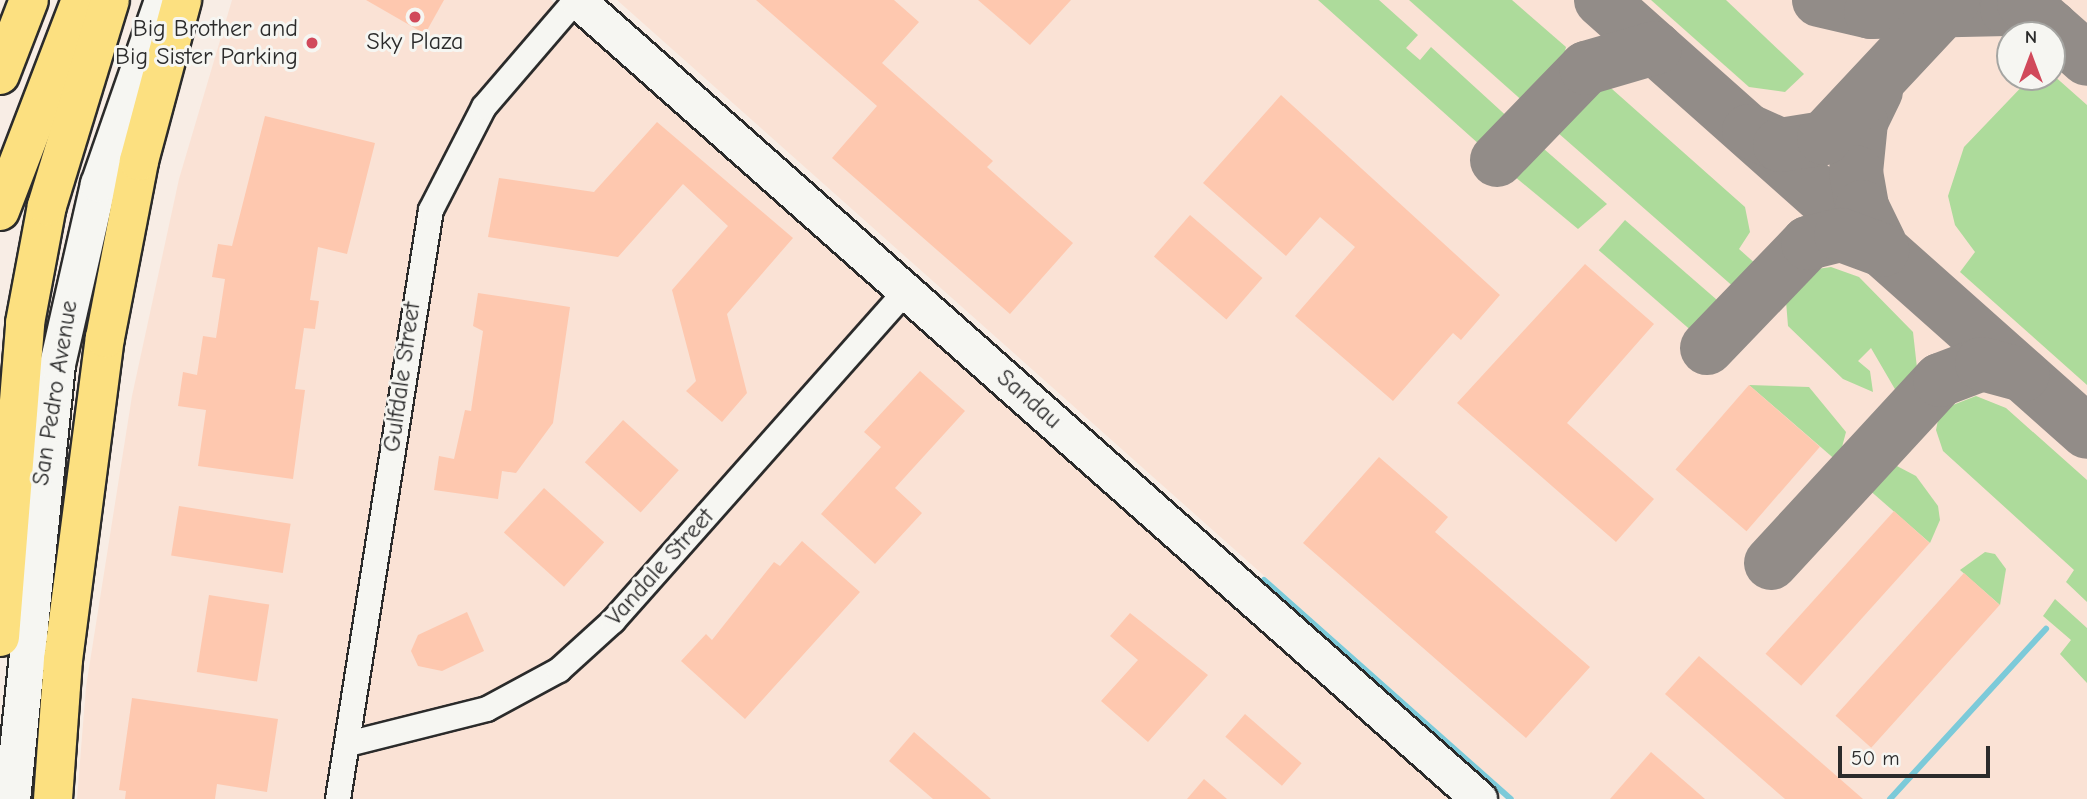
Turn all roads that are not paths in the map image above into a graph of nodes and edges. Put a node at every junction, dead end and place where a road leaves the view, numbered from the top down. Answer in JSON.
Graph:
{"nodes":[{"id":1,"x":29,"y":0,"type":"edge"},
{"id":2,"x":81,"y":0,"type":"edge"},
{"id":3,"x":110,"y":0,"type":"edge"},
{"id":4,"x":162,"y":0,"type":"edge"},
{"id":5,"x":182,"y":0,"type":"edge"},
{"id":6,"x":577,"y":0,"type":"edge"},
{"id":7,"x":0,"y":75,"type":"edge"},
{"id":8,"x":0,"y":211,"type":"edge"},
{"id":9,"x":906,"y":291,"type":"junction"},
{"id":10,"x":0,"y":637,"type":"edge"},
{"id":11,"x":348,"y":744,"type":"junction"},
{"id":12,"x":12,"y":799,"type":"edge"},
{"id":13,"x":53,"y":799,"type":"edge"},
{"id":14,"x":338,"y":799,"type":"edge"},
{"id":15,"x":1479,"y":799,"type":"edge"}],
"edges":[{"from":1,"to":7,"type":"highway"},
{"from":2,"to":8,"type":"highway"},
{"from":3,"to":10,"type":"highway"},
{"from":4,"to":12,"type":"street","name":"San Pedro Avenue"},
{"from":5,"to":13,"type":"highway"},
{"from":6,"to":9,"type":"street","name":"Sandau"},
{"from":6,"to":11,"type":"street","name":"Gulfdale Street"},
{"from":9,"to":11,"type":"street","name":"Vandale Street"},
{"from":9,"to":15,"type":"street","name":"Sandau"},
{"from":11,"to":14,"type":"street","name":"Gulfdale Street"}]}
